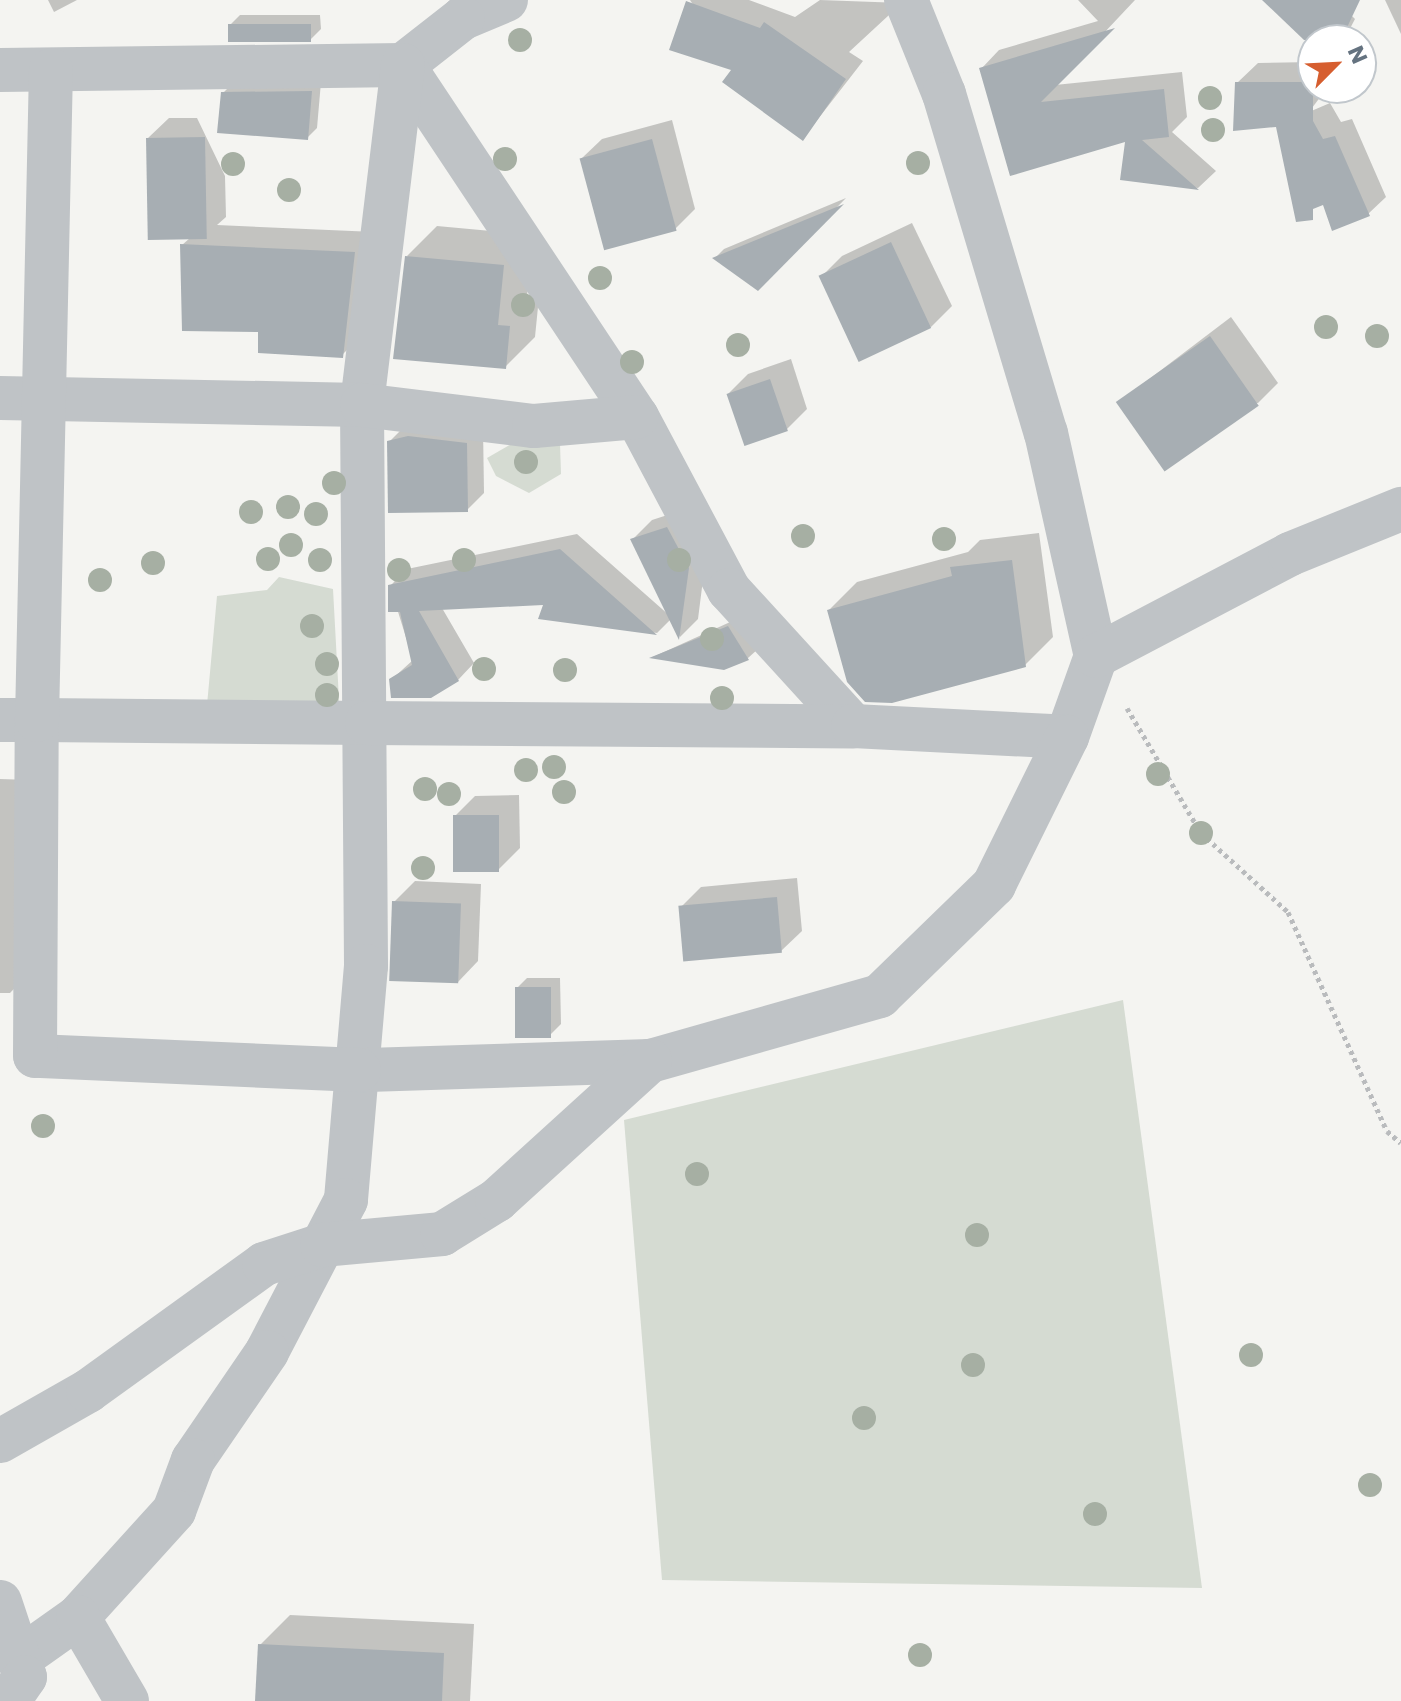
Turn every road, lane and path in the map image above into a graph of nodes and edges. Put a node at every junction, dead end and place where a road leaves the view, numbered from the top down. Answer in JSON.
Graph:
{"nodes":[{"id":1,"x":506,"y":0,"type":"edge"},
{"id":2,"x":912,"y":3,"type":"edge"},
{"id":3,"x":403,"y":65,"type":"junction"},
{"id":4,"x":0,"y":70,"type":"edge"},
{"id":5,"x":51,"y":70,"type":"junction"},
{"id":6,"x":0,"y":398,"type":"edge"},
{"id":7,"x":43,"y":399,"type":"junction"},
{"id":8,"x":362,"y":405,"type":"junction"},
{"id":9,"x":637,"y":417,"type":"junction"},
{"id":10,"x":1401,"y":509,"type":"edge"},
{"id":11,"x":1096,"y":656,"type":"junction"},
{"id":12,"x":18,"y":720,"type":"edge"},
{"id":13,"x":367,"y":723,"type":"junction"},
{"id":14,"x":853,"y":726,"type":"junction"},
{"id":15,"x":1067,"y":737,"type":"junction"},
{"id":16,"x":18,"y":1055,"type":"edge"},
{"id":17,"x":650,"y":1061,"type":"junction"},
{"id":18,"x":359,"y":1070,"type":"junction"},
{"id":19,"x":1401,"y":1143,"type":"edge"},
{"id":20,"x":322,"y":1245,"type":"junction"},
{"id":21,"x":0,"y":1441,"type":"edge"},
{"id":22,"x":0,"y":1602,"type":"edge"},
{"id":23,"x":78,"y":1617,"type":"junction"},
{"id":24,"x":23,"y":1656,"type":"junction"},
{"id":25,"x":8,"y":1701,"type":"edge"},
{"id":26,"x":127,"y":1701,"type":"edge"}],
"edges":[{"from":1,"to":3,"type":"street"},
{"from":2,"to":11,"type":"street"},
{"from":3,"to":5,"type":"street"},
{"from":3,"to":8,"type":"street"},
{"from":3,"to":9,"type":"street"},
{"from":4,"to":5,"type":"street"},
{"from":5,"to":7,"type":"street"},
{"from":6,"to":7,"type":"street"},
{"from":7,"to":8,"type":"street"},
{"from":7,"to":12,"type":"street"},
{"from":8,"to":9,"type":"street"},
{"from":8,"to":13,"type":"street"},
{"from":9,"to":14,"type":"street"},
{"from":10,"to":11,"type":"street"},
{"from":11,"to":15,"type":"street"},
{"from":11,"to":19,"type":"path"},
{"from":12,"to":13,"type":"street"},
{"from":12,"to":16,"type":"street"},
{"from":13,"to":14,"type":"street"},
{"from":13,"to":18,"type":"street"},
{"from":14,"to":15,"type":"street"},
{"from":15,"to":17,"type":"street"},
{"from":16,"to":18,"type":"street"},
{"from":17,"to":18,"type":"street"},
{"from":17,"to":20,"type":"street"},
{"from":18,"to":20,"type":"street"},
{"from":20,"to":21,"type":"street"},
{"from":20,"to":23,"type":"street"},
{"from":22,"to":24,"type":"street"},
{"from":23,"to":24,"type":"street"},
{"from":23,"to":26,"type":"street"},
{"from":24,"to":25,"type":"street"}]}
